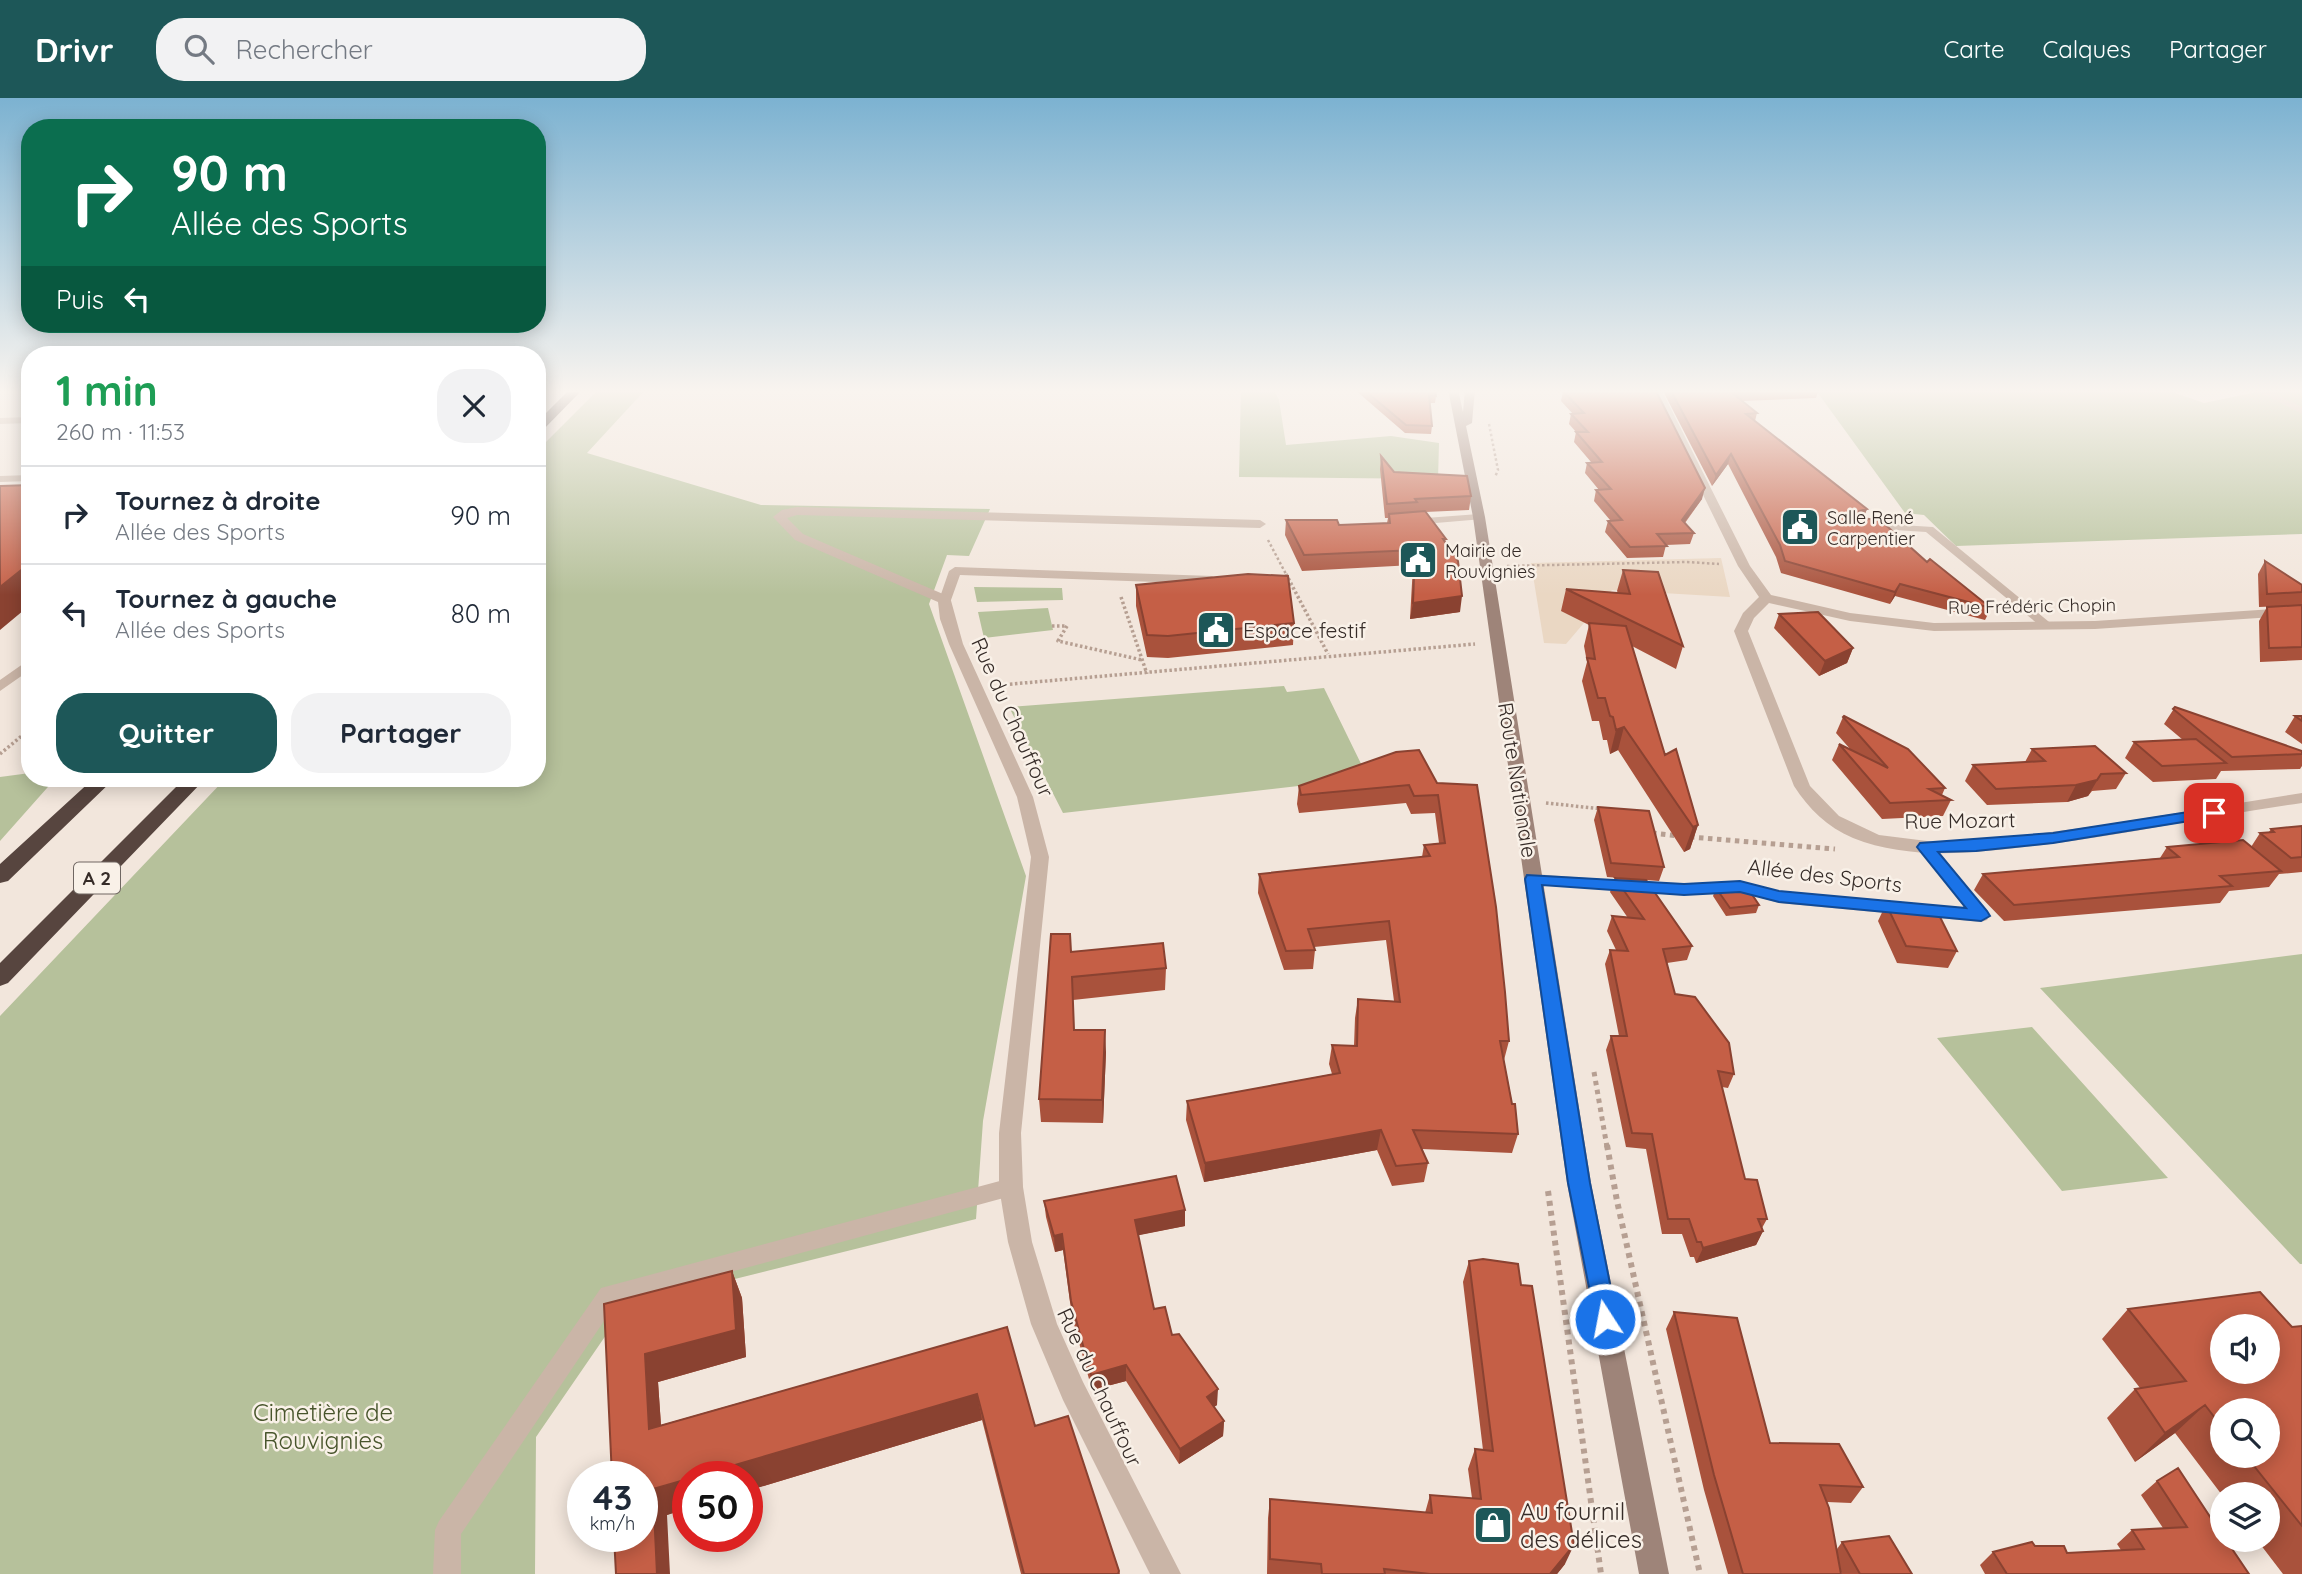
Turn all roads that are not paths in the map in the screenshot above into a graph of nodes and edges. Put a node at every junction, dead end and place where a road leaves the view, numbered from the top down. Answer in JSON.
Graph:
{"nodes":[{"id":1,"x":1468,"y":458,"type":"edge"},
{"id":2,"x":1690,"y":458,"type":"edge"},
{"id":3,"x":21,"y":478,"type":"edge"},
{"id":4,"x":0,"y":479,"type":"edge"},
{"id":5,"x":1479,"y":517,"type":"junction"},
{"id":6,"x":1399,"y":523,"type":"edge"},
{"id":7,"x":1260,"y":524,"type":"road end"},
{"id":8,"x":1861,"y":526,"type":"edge"},
{"id":9,"x":1223,"y":580,"type":"edge"},
{"id":10,"x":1766,"y":598,"type":"junction"},
{"id":11,"x":945,"y":600,"type":"junction"},
{"id":12,"x":2302,"y":611,"type":"edge"},
{"id":13,"x":2048,"y":626,"type":"junction"},
{"id":14,"x":21,"y":670,"type":"edge"},
{"id":15,"x":0,"y":687,"type":"edge"},
{"id":16,"x":95,"y":787,"type":"edge"},
{"id":17,"x":187,"y":787,"type":"edge"},
{"id":18,"x":2302,"y":798,"type":"edge"},
{"id":19,"x":1926,"y":847,"type":"junction"},
{"id":20,"x":0,"y":876,"type":"edge"},
{"id":21,"x":1533,"y":879,"type":"junction"},
{"id":22,"x":0,"y":977,"type":"edge"},
{"id":23,"x":1011,"y":1187,"type":"junction"},
{"id":24,"x":447,"y":1574,"type":"edge"},
{"id":25,"x":1166,"y":1574,"type":"edge"},
{"id":26,"x":1654,"y":1574,"type":"edge"}],
"edges":[{"from":1,"to":5,"type":"main road","name":"Route Nationale"},
{"from":2,"to":10,"type":"street"},
{"from":3,"to":4,"type":"lane"},
{"from":5,"to":6,"type":"lane"},
{"from":5,"to":21,"type":"main road","name":"Route Nationale"},
{"from":7,"to":11,"type":"street"},
{"from":8,"to":13,"type":"lane"},
{"from":9,"to":11,"type":"lane"},
{"from":10,"to":13,"type":"street","name":"Rue Frédéric Chopin"},
{"from":10,"to":19,"type":"street","name":"Rue Mozart"},
{"from":11,"to":23,"type":"street","name":"Rue du Chauffour"},
{"from":12,"to":13,"type":"street","name":"Rue Frédéric Chopin"},
{"from":14,"to":15,"type":"lane"},
{"from":16,"to":20,"type":"highway"},
{"from":17,"to":22,"type":"highway","number":"A 2"},
{"from":18,"to":19,"type":"street","name":"Rue Mozart"},
{"from":19,"to":21,"type":"lane","name":"Allée des Sports"},
{"from":21,"to":26,"type":"main road","name":"Route Nationale"},
{"from":23,"to":24,"type":"lane"},
{"from":23,"to":25,"type":"street","name":"Rue du Chauffour"}]}
